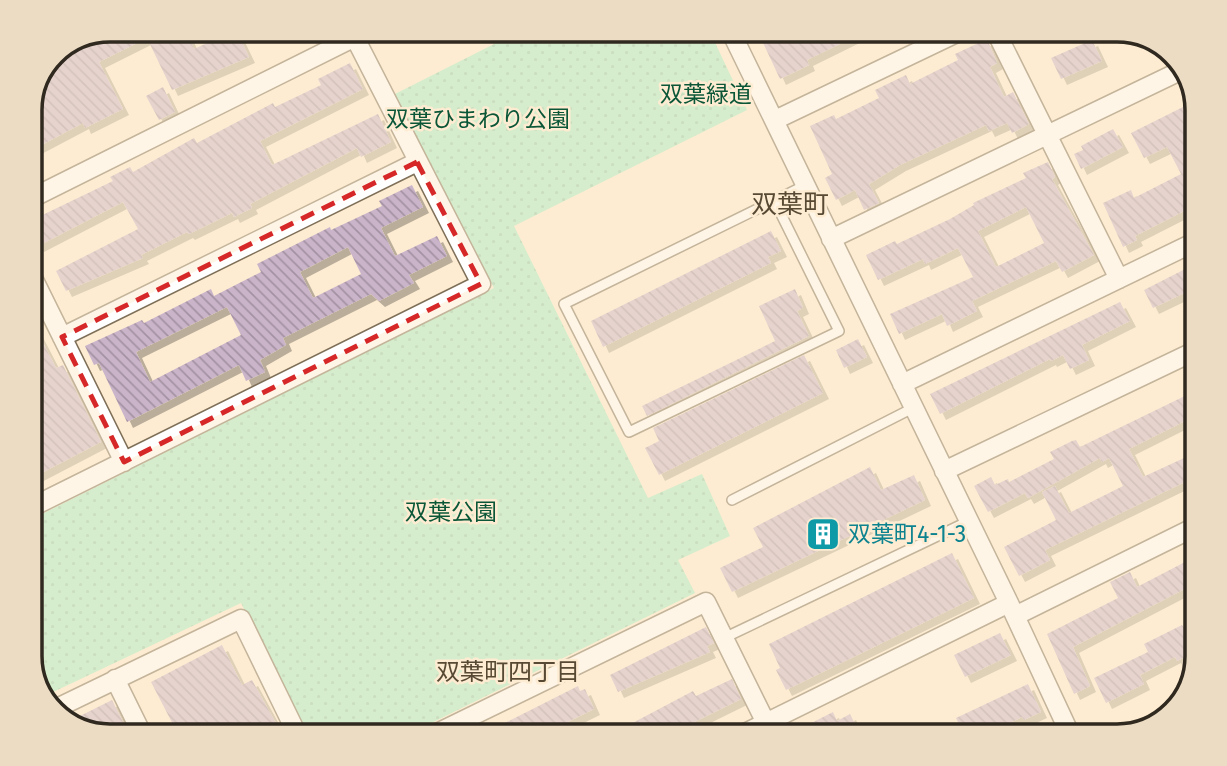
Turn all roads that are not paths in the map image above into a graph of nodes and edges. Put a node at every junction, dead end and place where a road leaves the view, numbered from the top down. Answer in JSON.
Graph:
{"nodes":[{"id":1,"x":338,"y":42,"type":"edge"},
{"id":2,"x":363,"y":42,"type":"edge"},
{"id":3,"x":736,"y":42,"type":"edge"},
{"id":4,"x":938,"y":42,"type":"edge"},
{"id":5,"x":1001,"y":42,"type":"edge"},
{"id":6,"x":1175,"y":74,"type":"edge"},
{"id":7,"x":775,"y":120,"type":"junction"},
{"id":8,"x":1047,"y":137,"type":"junction"},
{"id":9,"x":417,"y":162,"type":"junction"},
{"id":10,"x":806,"y":185,"type":"junction"},
{"id":11,"x":42,"y":193,"type":"edge"},
{"id":12,"x":774,"y":200,"type":"junction"},
{"id":13,"x":831,"y":239,"type":"junction"},
{"id":14,"x":1185,"y":247,"type":"edge"},
{"id":15,"x":1119,"y":279,"type":"junction"},
{"id":16,"x":42,"y":296,"type":"edge"},
{"id":17,"x":62,"y":337,"type":"junction"},
{"id":18,"x":1185,"y":357,"type":"edge"},
{"id":19,"x":902,"y":384,"type":"junction"},
{"id":20,"x":913,"y":408,"type":"junction"},
{"id":21,"x":124,"y":462,"type":"junction"},
{"id":22,"x":944,"y":471,"type":"junction"},
{"id":23,"x":732,"y":500,"type":"dead end"},
{"id":24,"x":42,"y":502,"type":"edge"},
{"id":25,"x":969,"y":521,"type":"junction"},
{"id":26,"x":1185,"y":531,"type":"edge"},
{"id":27,"x":1012,"y":610,"type":"junction"},
{"id":28,"x":724,"y":638,"type":"junction"},
{"id":29,"x":116,"y":679,"type":"junction"},
{"id":30,"x":63,"y":705,"type":"edge"},
{"id":31,"x":766,"y":723,"type":"joint"},
{"id":32,"x":137,"y":724,"type":"edge"},
{"id":33,"x":292,"y":724,"type":"edge"},
{"id":34,"x":468,"y":724,"type":"edge"},
{"id":35,"x":1065,"y":724,"type":"edge"}],
"edges":[{"from":1,"to":11,"type":"street"},
{"from":2,"to":9,"type":"street"},
{"from":3,"to":7,"type":"street"},
{"from":4,"to":7,"type":"street"},
{"from":5,"to":8,"type":"street"},
{"from":6,"to":8,"type":"street"},
{"from":7,"to":10,"type":"street"},
{"from":8,"to":13,"type":"street"},
{"from":8,"to":15,"type":"street"},
{"from":9,"to":17,"type":"street"},
{"from":9,"to":21,"type":"street"},
{"from":10,"to":12,"type":"lane"},
{"from":10,"to":13,"type":"street"},
{"from":12,"to":12,"type":"lane"},
{"from":13,"to":19,"type":"street"},
{"from":14,"to":15,"type":"street"},
{"from":15,"to":19,"type":"street"},
{"from":16,"to":17,"type":"street"},
{"from":17,"to":21,"type":"street"},
{"from":18,"to":22,"type":"street"},
{"from":19,"to":20,"type":"street"},
{"from":20,"to":22,"type":"street"},
{"from":20,"to":23,"type":"lane"},
{"from":21,"to":24,"type":"street"},
{"from":22,"to":25,"type":"street"},
{"from":25,"to":27,"type":"street"},
{"from":25,"to":28,"type":"lane"},
{"from":26,"to":27,"type":"street"},
{"from":27,"to":31,"type":"street"},
{"from":27,"to":35,"type":"street"},
{"from":28,"to":31,"type":"street"},
{"from":28,"to":34,"type":"street"},
{"from":29,"to":30,"type":"street"},
{"from":29,"to":32,"type":"street"},
{"from":29,"to":33,"type":"street"}]}
